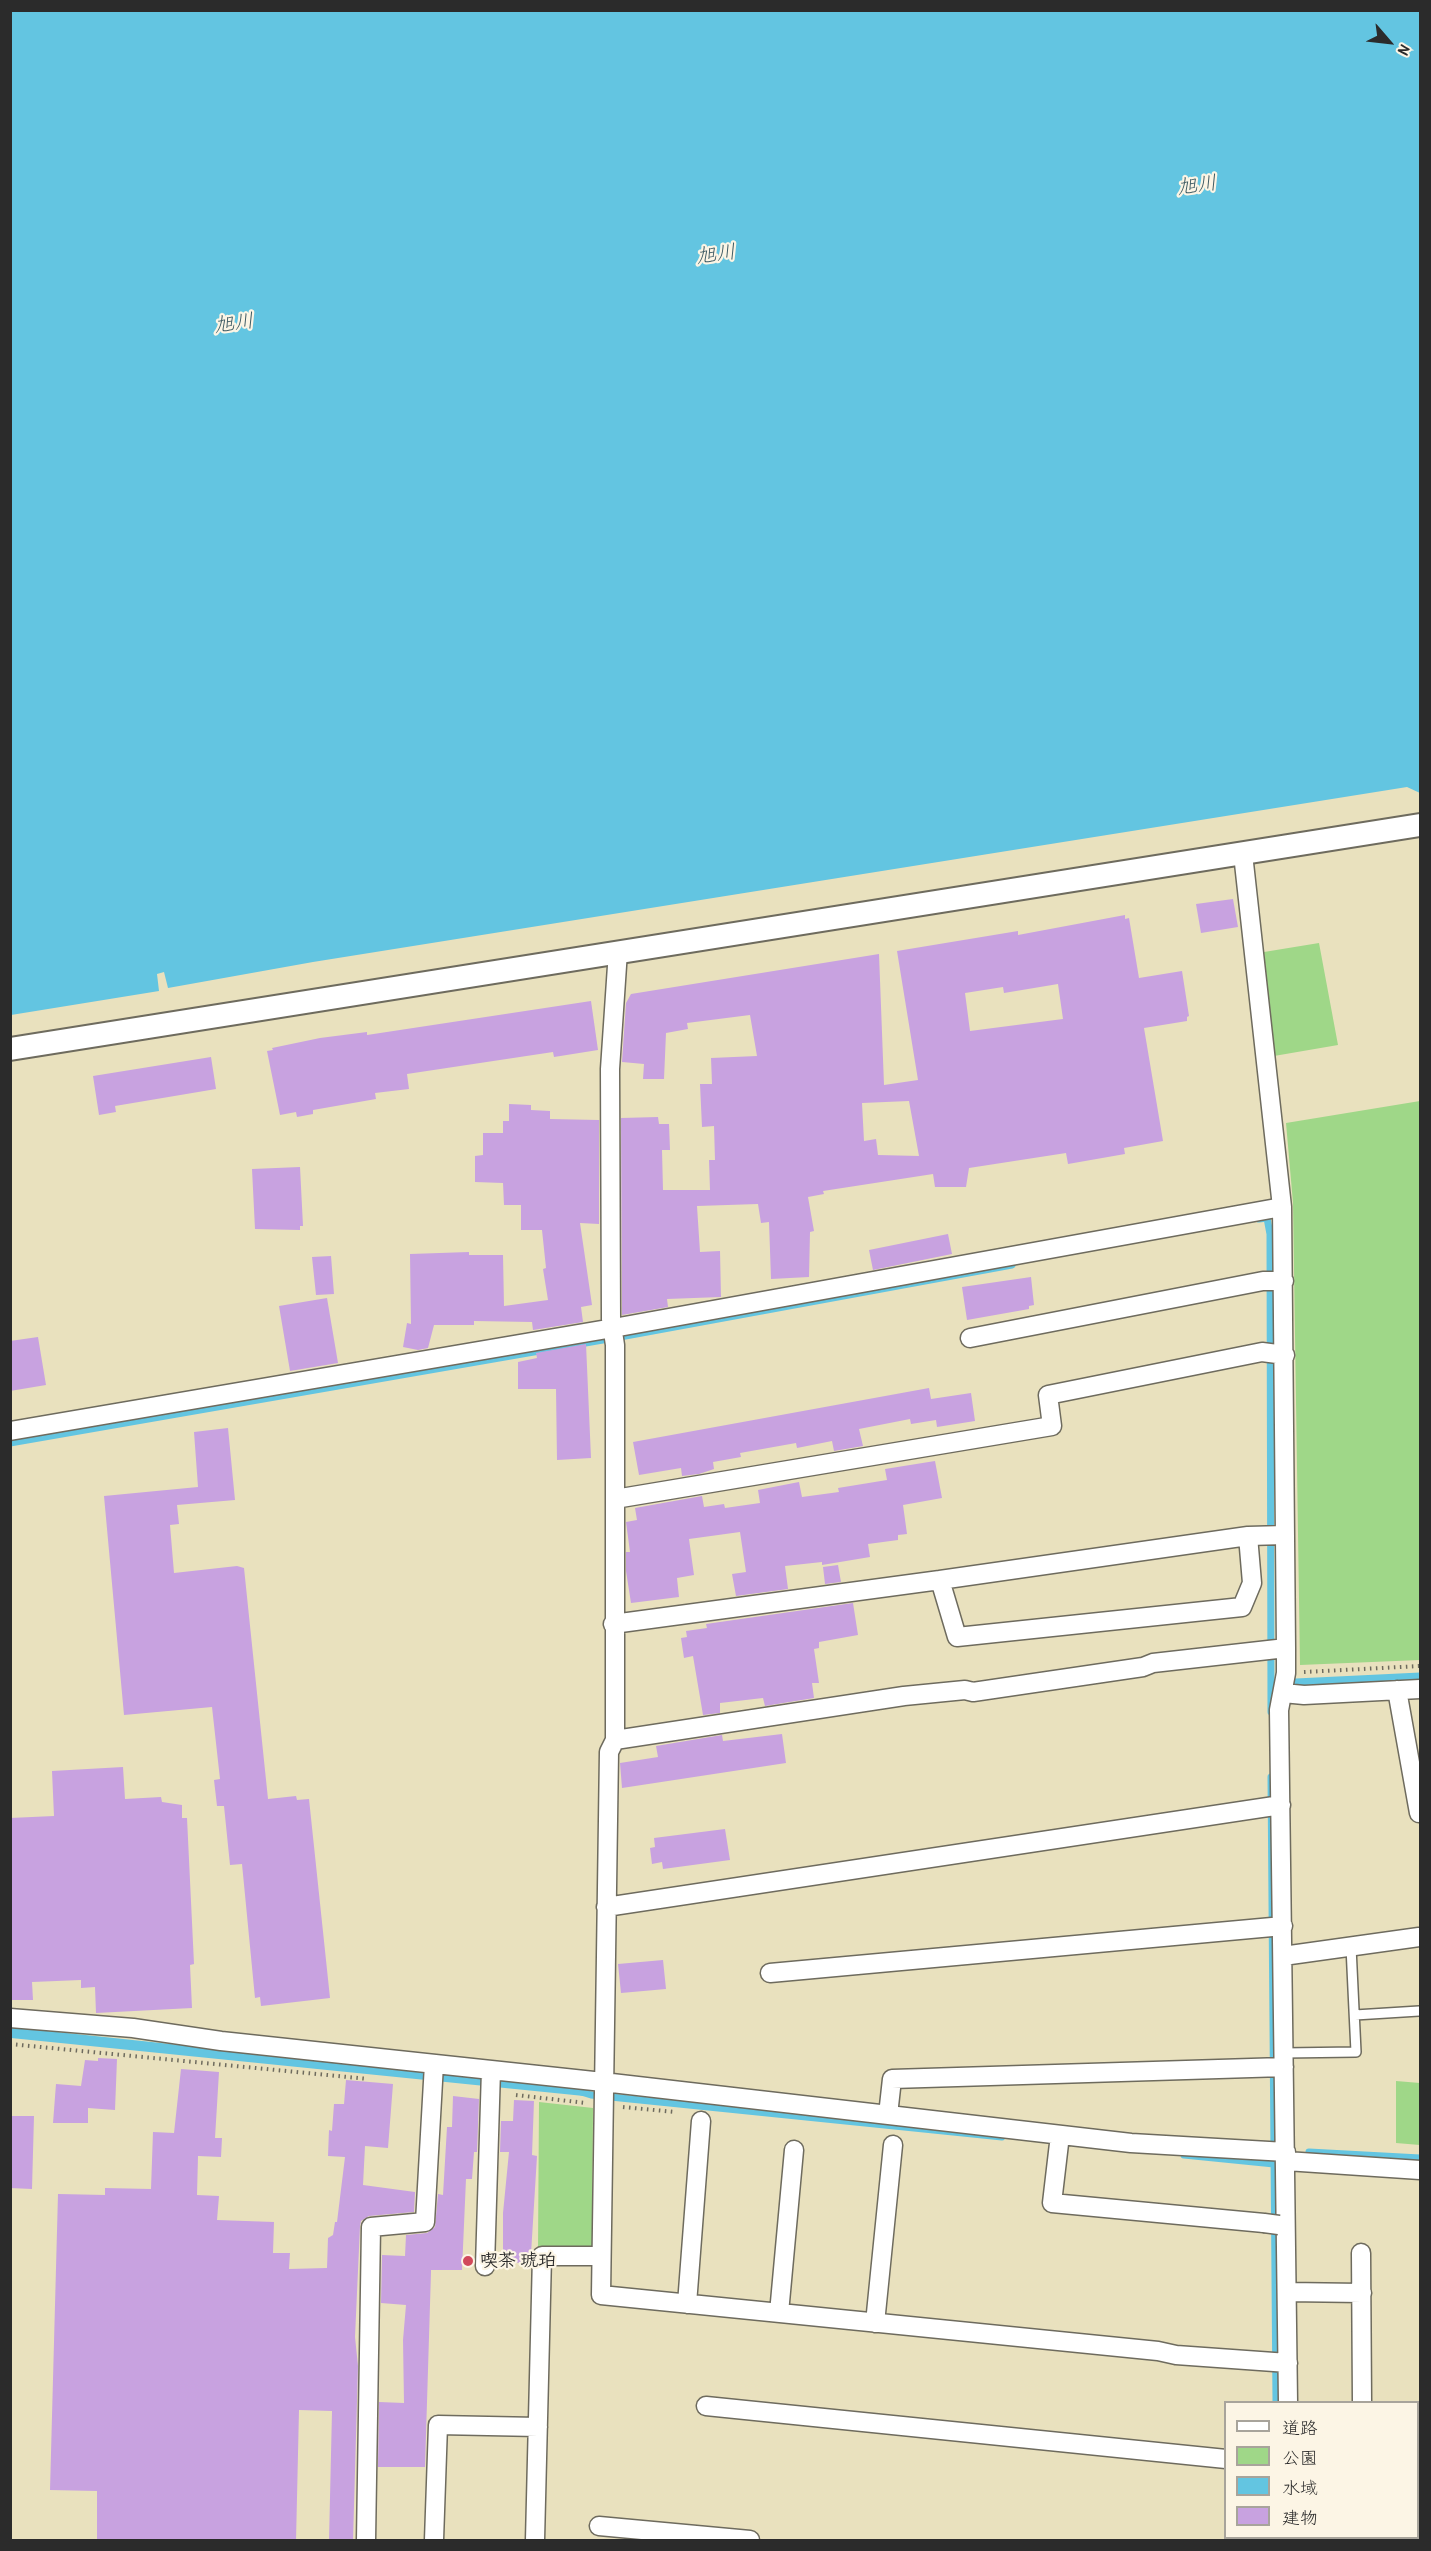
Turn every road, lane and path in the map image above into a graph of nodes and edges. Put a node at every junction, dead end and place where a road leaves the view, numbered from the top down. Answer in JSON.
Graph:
{"nodes":[{"id":1,"x":1420,"y":825,"type":"edge"},
{"id":2,"x":1243,"y":854,"type":"junction"},
{"id":3,"x":618,"y":951,"type":"junction"},
{"id":4,"x":10,"y":1049,"type":"edge"},
{"id":5,"x":1282,"y":1207,"type":"junction"},
{"id":6,"x":1275,"y":1281,"type":"junction"},
{"id":7,"x":614,"y":1336,"type":"junction"},
{"id":8,"x":970,"y":1338,"type":"dead end"},
{"id":9,"x":1275,"y":1354,"type":"junction"},
{"id":10,"x":10,"y":1431,"type":"edge"},
{"id":11,"x":615,"y":1500,"type":"junction"},
{"id":12,"x":1269,"y":1536,"type":"junction"},
{"id":13,"x":940,"y":1580,"type":"junction"},
{"id":14,"x":1269,"y":1583,"type":"junction"},
{"id":15,"x":613,"y":1624,"type":"junction"},
{"id":16,"x":1276,"y":1649,"type":"junction"},
{"id":17,"x":1420,"y":1666,"type":"edge"},
{"id":18,"x":1286,"y":1673,"type":"junction"},
{"id":19,"x":1420,"y":1689,"type":"edge"},
{"id":20,"x":1396,"y":1690,"type":"junction"},
{"id":21,"x":1283,"y":1693,"type":"junction"},
{"id":22,"x":615,"y":1740,"type":"junction"},
{"id":23,"x":1274,"y":1806,"type":"junction"},
{"id":24,"x":1419,"y":1813,"type":"dead end"},
{"id":25,"x":606,"y":1907,"type":"junction"},
{"id":26,"x":1275,"y":1926,"type":"junction"},
{"id":27,"x":1419,"y":1937,"type":"dead end"},
{"id":28,"x":1352,"y":1947,"type":"junction"},
{"id":29,"x":1283,"y":1956,"type":"junction"},
{"id":30,"x":770,"y":1973,"type":"dead end"},
{"id":31,"x":1419,"y":2011,"type":"edge"},
{"id":32,"x":1355,"y":2015,"type":"junction"},
{"id":33,"x":10,"y":2018,"type":"edge"},
{"id":34,"x":10,"y":2044,"type":"edge"},
{"id":35,"x":1278,"y":2064,"type":"junction"},
{"id":36,"x":433,"y":2072,"type":"junction"},
{"id":37,"x":376,"y":2079,"type":"dead end"},
{"id":38,"x":490,"y":2081,"type":"junction"},
{"id":39,"x":603,"y":2095,"type":"junction"},
{"id":40,"x":888,"y":2115,"type":"junction"},
{"id":41,"x":693,"y":2117,"type":"joint"},
{"id":42,"x":1060,"y":2140,"type":"junction"},
{"id":43,"x":893,"y":2145,"type":"dead end"},
{"id":44,"x":794,"y":2150,"type":"dead end"},
{"id":45,"x":1280,"y":2154,"type":"junction"},
{"id":46,"x":1420,"y":2170,"type":"edge"},
{"id":47,"x":1276,"y":2224,"type":"junction"},
{"id":48,"x":1361,"y":2253,"type":"dead end"},
{"id":49,"x":601,"y":2256,"type":"junction"},
{"id":50,"x":484,"y":2266,"type":"dead end"},
{"id":51,"x":1287,"y":2292,"type":"junction"},
{"id":52,"x":1362,"y":2293,"type":"junction"},
{"id":53,"x":687,"y":2304,"type":"junction"},
{"id":54,"x":779,"y":2313,"type":"junction"},
{"id":55,"x":875,"y":2323,"type":"junction"},
{"id":56,"x":1280,"y":2363,"type":"junction"},
{"id":57,"x":1288,"y":2401,"type":"edge"},
{"id":58,"x":1362,"y":2401,"type":"edge"},
{"id":59,"x":706,"y":2406,"type":"dead end"},
{"id":60,"x":538,"y":2427,"type":"junction"},
{"id":61,"x":1224,"y":2459,"type":"edge"},
{"id":62,"x":599,"y":2526,"type":"dead end"},
{"id":63,"x":366,"y":2541,"type":"edge"},
{"id":64,"x":434,"y":2541,"type":"edge"},
{"id":65,"x":535,"y":2541,"type":"edge"},
{"id":66,"x":750,"y":2541,"type":"edge"}],
"edges":[{"from":1,"to":2,"type":"street"},
{"from":2,"to":3,"type":"street"},
{"from":2,"to":5,"type":"street"},
{"from":3,"to":4,"type":"street"},
{"from":3,"to":7,"type":"street"},
{"from":5,"to":6,"type":"street"},
{"from":5,"to":7,"type":"street"},
{"from":6,"to":8,"type":"street"},
{"from":6,"to":9,"type":"street"},
{"from":7,"to":10,"type":"street"},
{"from":7,"to":11,"type":"street"},
{"from":9,"to":11,"type":"street"},
{"from":9,"to":12,"type":"street"},
{"from":11,"to":15,"type":"street"},
{"from":12,"to":13,"type":"street"},
{"from":12,"to":14,"type":"street"},
{"from":12,"to":14,"type":"street"},
{"from":13,"to":14,"type":"street"},
{"from":13,"to":15,"type":"street"},
{"from":14,"to":16,"type":"street"},
{"from":15,"to":22,"type":"street"},
{"from":16,"to":18,"type":"street"},
{"from":16,"to":22,"type":"street"},
{"from":17,"to":18,"type":"path"},
{"from":18,"to":21,"type":"street"},
{"from":19,"to":20,"type":"street"},
{"from":20,"to":21,"type":"street"},
{"from":20,"to":24,"type":"street"},
{"from":21,"to":23,"type":"street"},
{"from":22,"to":25,"type":"street"},
{"from":23,"to":25,"type":"street"},
{"from":23,"to":26,"type":"street"},
{"from":25,"to":39,"type":"street"},
{"from":26,"to":29,"type":"street"},
{"from":26,"to":30,"type":"street"},
{"from":27,"to":28,"type":"street"},
{"from":28,"to":29,"type":"street"},
{"from":28,"to":32,"type":"lane"},
{"from":29,"to":35,"type":"street"},
{"from":31,"to":32,"type":"lane"},
{"from":32,"to":35,"type":"lane"},
{"from":33,"to":36,"type":"street"},
{"from":34,"to":37,"type":"path"},
{"from":35,"to":40,"type":"street"},
{"from":35,"to":45,"type":"street"},
{"from":36,"to":38,"type":"street"},
{"from":36,"to":63,"type":"street"},
{"from":38,"to":39,"type":"street"},
{"from":38,"to":39,"type":"path"},
{"from":38,"to":50,"type":"street"},
{"from":39,"to":40,"type":"street"},
{"from":39,"to":41,"type":"path"},
{"from":39,"to":49,"type":"street"},
{"from":40,"to":42,"type":"street"},
{"from":41,"to":53,"type":"street"},
{"from":42,"to":45,"type":"street"},
{"from":42,"to":47,"type":"street"},
{"from":43,"to":55,"type":"street"},
{"from":44,"to":54,"type":"street"},
{"from":45,"to":46,"type":"street"},
{"from":45,"to":47,"type":"street"},
{"from":47,"to":51,"type":"street"},
{"from":48,"to":52,"type":"street"},
{"from":49,"to":53,"type":"street"},
{"from":49,"to":60,"type":"street"},
{"from":51,"to":52,"type":"street"},
{"from":51,"to":56,"type":"street"},
{"from":52,"to":58,"type":"street"},
{"from":53,"to":54,"type":"street"},
{"from":54,"to":55,"type":"street"},
{"from":55,"to":56,"type":"street"},
{"from":56,"to":57,"type":"street"},
{"from":59,"to":61,"type":"street"},
{"from":60,"to":64,"type":"street"},
{"from":60,"to":65,"type":"street"},
{"from":62,"to":66,"type":"street"}]}
